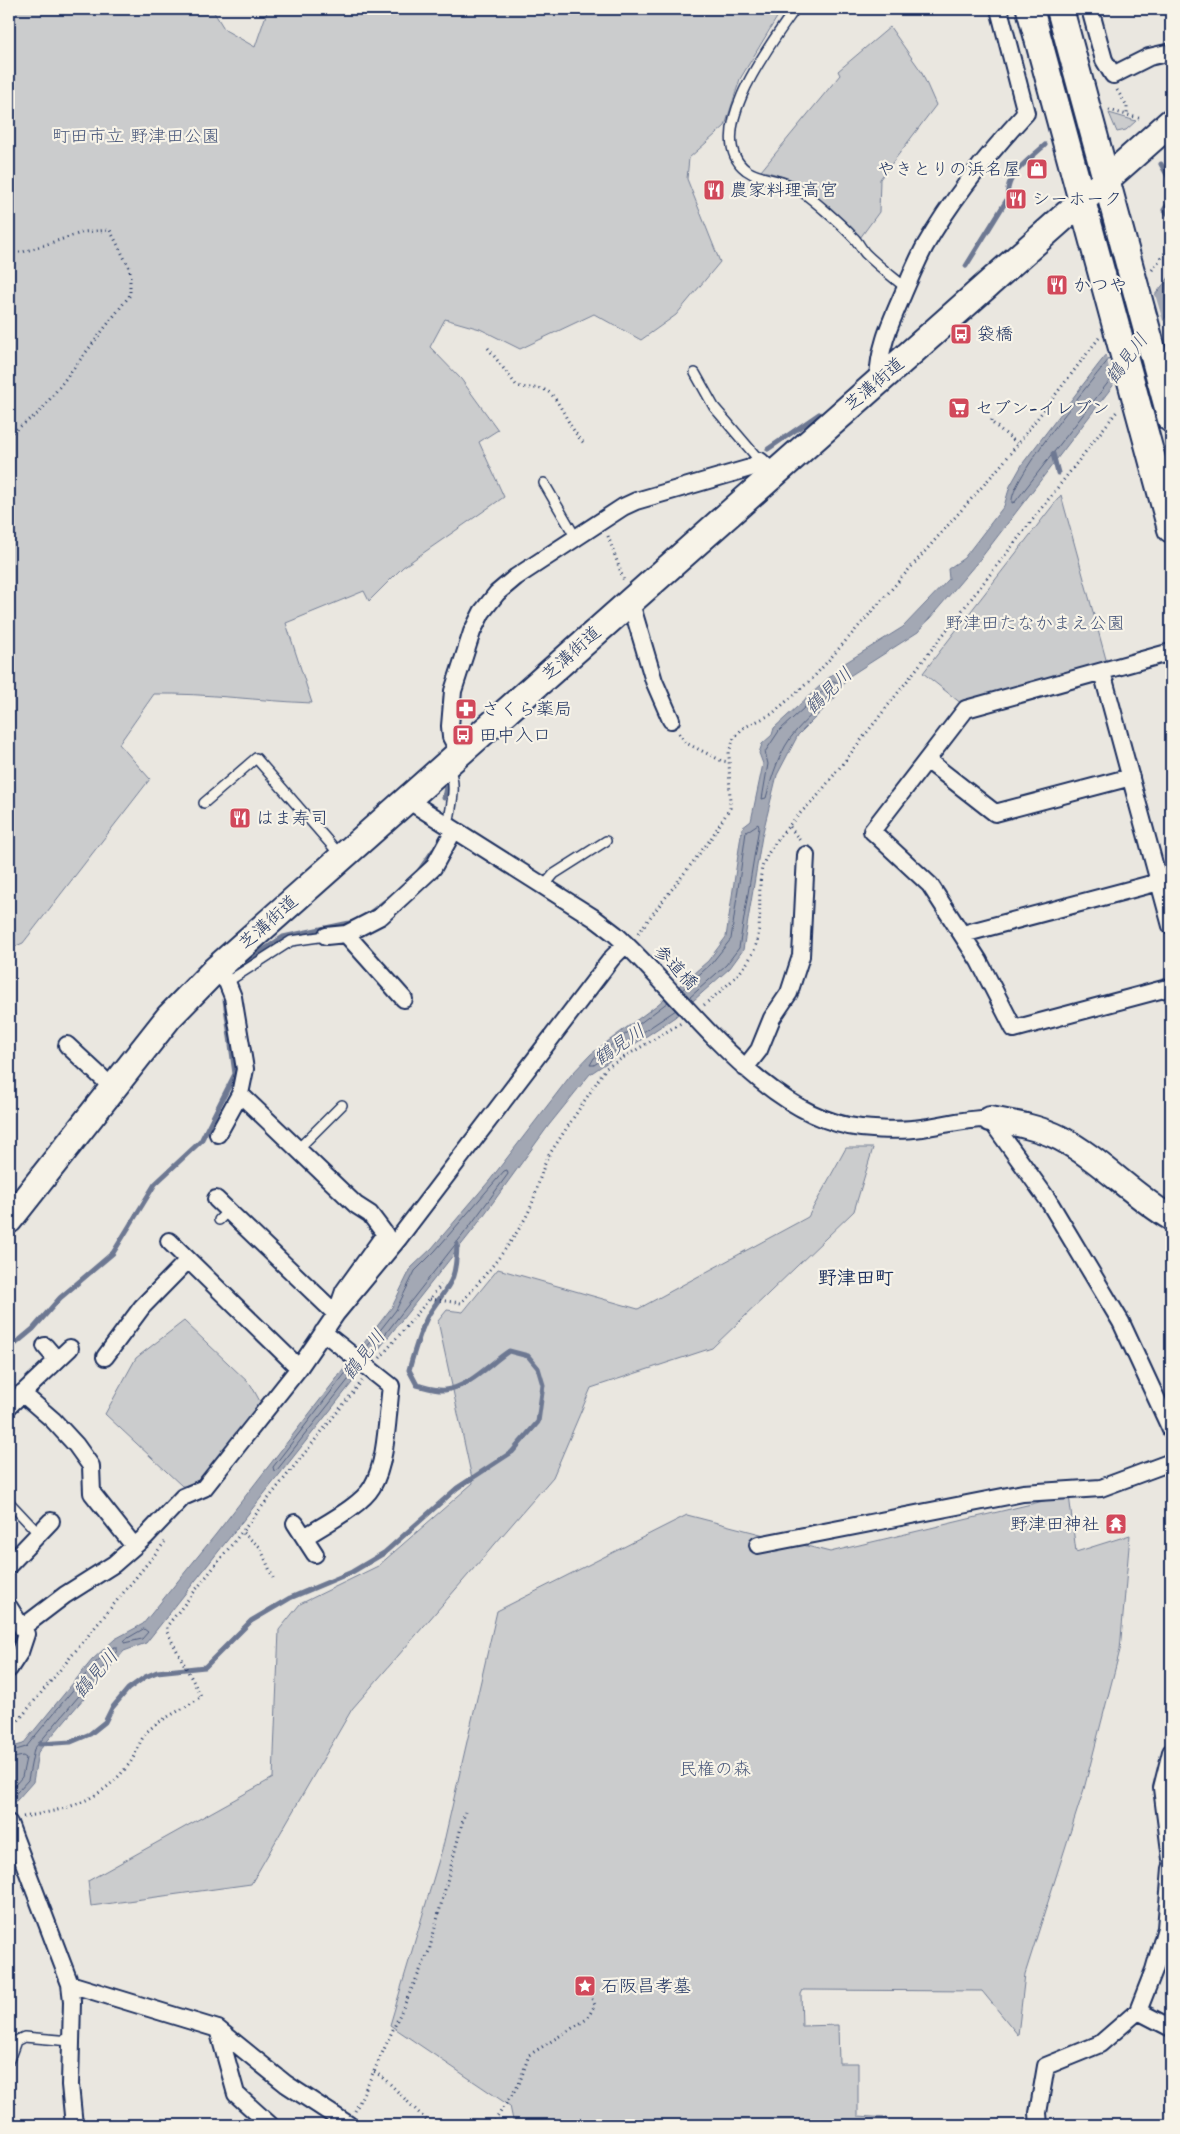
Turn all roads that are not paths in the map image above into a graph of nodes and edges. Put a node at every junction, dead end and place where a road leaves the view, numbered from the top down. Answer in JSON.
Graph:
{"nodes":[{"id":1,"x":795,"y":9,"type":"edge"},
{"id":2,"x":999,"y":9,"type":"edge"},
{"id":3,"x":1030,"y":9,"type":"edge"},
{"id":4,"x":1060,"y":9,"type":"edge"},
{"id":5,"x":1090,"y":9,"type":"edge"},
{"id":6,"x":1171,"y":52,"type":"edge"},
{"id":7,"x":1171,"y":122,"type":"edge"},
{"id":8,"x":1107,"y":180,"type":"junction"},
{"id":9,"x":1082,"y":201,"type":"junction"},
{"id":10,"x":906,"y":288,"type":"junction"},
{"id":11,"x":695,"y":373,"type":"dead end"},
{"id":12,"x":1163,"y":379,"type":"edge"},
{"id":13,"x":878,"y":380,"type":"junction"},
{"id":14,"x":1171,"y":419,"type":"edge"},
{"id":15,"x":767,"y":467,"type":"junction"},
{"id":16,"x":544,"y":483,"type":"dead end"},
{"id":17,"x":1171,"y":529,"type":"edge"},
{"id":18,"x":576,"y":538,"type":"junction"},
{"id":19,"x":630,"y":600,"type":"junction"},
{"id":20,"x":1171,"y":652,"type":"edge"},
{"id":21,"x":1102,"y":672,"type":"junction"},
{"id":22,"x":671,"y":720,"type":"dead end"},
{"id":23,"x":453,"y":758,"type":"junction"},
{"id":24,"x":927,"y":760,"type":"junction"},
{"id":25,"x":1131,"y":777,"type":"junction"},
{"id":26,"x":406,"y":799,"type":"junction"},
{"id":27,"x":204,"y":803,"type":"dead end"},
{"id":28,"x":451,"y":828,"type":"junction"},
{"id":29,"x":606,"y":841,"type":"dead end"},
{"id":30,"x":342,"y":856,"type":"junction"},
{"id":31,"x":806,"y":856,"type":"dead end"},
{"id":32,"x":1159,"y":882,"type":"junction"},
{"id":33,"x":543,"y":887,"type":"junction"},
{"id":34,"x":1171,"y":926,"type":"edge"},
{"id":35,"x":346,"y":934,"type":"junction"},
{"id":36,"x":963,"y":934,"type":"junction"},
{"id":37,"x":326,"y":936,"type":"joint"},
{"id":38,"x":632,"y":943,"type":"junction"},
{"id":39,"x":221,"y":976,"type":"junction"},
{"id":40,"x":1171,"y":987,"type":"edge"},
{"id":41,"x":404,"y":999,"type":"dead end"},
{"id":42,"x":67,"y":1045,"type":"dead end"},
{"id":43,"x":745,"y":1068,"type":"junction"},
{"id":44,"x":113,"y":1088,"type":"junction"},
{"id":45,"x":240,"y":1094,"type":"junction"},
{"id":46,"x":342,"y":1105,"type":"dead end"},
{"id":47,"x":990,"y":1119,"type":"junction"},
{"id":48,"x":218,"y":1134,"type":"dead end"},
{"id":49,"x":297,"y":1150,"type":"junction"},
{"id":50,"x":216,"y":1200,"type":"dead end"},
{"id":51,"x":1171,"y":1218,"type":"edge"},
{"id":52,"x":9,"y":1220,"type":"edge"},
{"id":53,"x":169,"y":1242,"type":"dead end"},
{"id":54,"x":188,"y":1260,"type":"junction"},
{"id":55,"x":336,"y":1314,"type":"junction"},
{"id":56,"x":327,"y":1336,"type":"junction"},
{"id":57,"x":45,"y":1346,"type":"dead end"},
{"id":58,"x":70,"y":1348,"type":"dead end"},
{"id":59,"x":105,"y":1357,"type":"dead end"},
{"id":60,"x":57,"y":1360,"type":"junction"},
{"id":61,"x":299,"y":1368,"type":"junction"},
{"id":62,"x":22,"y":1393,"type":"junction"},
{"id":63,"x":9,"y":1406,"type":"edge"},
{"id":64,"x":1171,"y":1430,"type":"edge"},
{"id":65,"x":1171,"y":1462,"type":"edge"},
{"id":66,"x":9,"y":1502,"type":"edge"},
{"id":67,"x":51,"y":1521,"type":"dead end"},
{"id":68,"x":295,"y":1523,"type":"dead end"},
{"id":69,"x":39,"y":1534,"type":"junction"},
{"id":70,"x":304,"y":1537,"type":"junction"},
{"id":71,"x":134,"y":1546,"type":"junction"},
{"id":72,"x":758,"y":1546,"type":"dead end"},
{"id":73,"x":315,"y":1554,"type":"dead end"},
{"id":74,"x":9,"y":1565,"type":"edge"},
{"id":75,"x":9,"y":1607,"type":"edge"},
{"id":76,"x":23,"y":1627,"type":"junction"},
{"id":77,"x":9,"y":1669,"type":"edge"},
{"id":78,"x":1171,"y":1752,"type":"edge"},
{"id":79,"x":15,"y":1820,"type":"edge"},
{"id":80,"x":1171,"y":1859,"type":"edge"},
{"id":81,"x":1171,"y":1868,"type":"edge"},
{"id":82,"x":1169,"y":1928,"type":"edge"},
{"id":83,"x":70,"y":1984,"type":"junction"},
{"id":84,"x":1138,"y":2011,"type":"junction"},
{"id":85,"x":1171,"y":2028,"type":"edge"},
{"id":86,"x":218,"y":2029,"type":"junction"},
{"id":87,"x":71,"y":2041,"type":"junction"},
{"id":88,"x":9,"y":2060,"type":"edge"},
{"id":89,"x":351,"y":2121,"type":"edge"},
{"id":90,"x":74,"y":2125,"type":"edge"},
{"id":91,"x":270,"y":2125,"type":"edge"},
{"id":92,"x":1039,"y":2125,"type":"edge"}],
"edges":[{"from":1,"to":10,"type":"lane"},
{"from":2,"to":10,"type":"street"},
{"from":3,"to":9,"type":"main road"},
{"from":4,"to":8,"type":"main road"},
{"from":5,"to":6,"type":"street"},
{"from":7,"to":8,"type":"main road","name":"芝溝街道"},
{"from":8,"to":9,"type":"main road","name":"芝溝街道"},
{"from":8,"to":12,"type":"main road"},
{"from":9,"to":13,"type":"main road","name":"芝溝街道"},
{"from":9,"to":17,"type":"main road"},
{"from":10,"to":13,"type":"street"},
{"from":11,"to":15,"type":"lane"},
{"from":12,"to":14,"type":"main road"},
{"from":13,"to":15,"type":"main road","name":"芝溝街道"},
{"from":15,"to":18,"type":"street"},
{"from":15,"to":19,"type":"main road","name":"芝溝街道"},
{"from":16,"to":18,"type":"lane"},
{"from":18,"to":23,"type":"street"},
{"from":19,"to":22,"type":"street"},
{"from":19,"to":23,"type":"main road","name":"芝溝街道"},
{"from":20,"to":21,"type":"street"},
{"from":21,"to":24,"type":"street"},
{"from":21,"to":25,"type":"street"},
{"from":23,"to":26,"type":"main road","name":"芝溝街道"},
{"from":23,"to":28,"type":"lane"},
{"from":24,"to":25,"type":"street"},
{"from":24,"to":36,"type":"street"},
{"from":25,"to":32,"type":"street"},
{"from":26,"to":28,"type":"street","name":"参道橋"},
{"from":26,"to":30,"type":"main road","name":"芝溝街道"},
{"from":27,"to":30,"type":"lane"},
{"from":28,"to":33,"type":"street","name":"参道橋"},
{"from":28,"to":35,"type":"street"},
{"from":29,"to":33,"type":"lane"},
{"from":30,"to":39,"type":"main road","name":"芝溝街道"},
{"from":31,"to":43,"type":"street"},
{"from":32,"to":34,"type":"street"},
{"from":32,"to":36,"type":"street"},
{"from":33,"to":38,"type":"street","name":"参道橋"},
{"from":35,"to":37,"type":"street"},
{"from":35,"to":41,"type":"street"},
{"from":36,"to":40,"type":"street"},
{"from":37,"to":39,"type":"lane"},
{"from":38,"to":43,"type":"street","name":"参道橋"},
{"from":38,"to":55,"type":"street"},
{"from":39,"to":44,"type":"main road","name":"芝溝街道"},
{"from":39,"to":45,"type":"street"},
{"from":42,"to":44,"type":"street"},
{"from":43,"to":47,"type":"street","name":"参道橋"},
{"from":44,"to":52,"type":"main road","name":"芝溝街道"},
{"from":45,"to":48,"type":"street"},
{"from":45,"to":49,"type":"street"},
{"from":46,"to":49,"type":"lane"},
{"from":47,"to":51,"type":"street"},
{"from":47,"to":64,"type":"street"},
{"from":49,"to":55,"type":"street"},
{"from":50,"to":55,"type":"street"},
{"from":53,"to":54,"type":"street"},
{"from":54,"to":59,"type":"street"},
{"from":54,"to":61,"type":"street"},
{"from":55,"to":56,"type":"street"},
{"from":56,"to":61,"type":"street"},
{"from":56,"to":70,"type":"street"},
{"from":57,"to":60,"type":"street"},
{"from":58,"to":60,"type":"street"},
{"from":60,"to":62,"type":"street"},
{"from":61,"to":71,"type":"street"},
{"from":62,"to":63,"type":"street"},
{"from":62,"to":71,"type":"street"},
{"from":65,"to":72,"type":"street"},
{"from":66,"to":69,"type":"lane"},
{"from":67,"to":69,"type":"street"},
{"from":68,"to":70,"type":"street"},
{"from":69,"to":74,"type":"street"},
{"from":70,"to":73,"type":"street"},
{"from":71,"to":76,"type":"street"},
{"from":75,"to":76,"type":"street"},
{"from":76,"to":77,"type":"street"},
{"from":78,"to":80,"type":"street"},
{"from":79,"to":83,"type":"street"},
{"from":81,"to":82,"type":"street"},
{"from":82,"to":84,"type":"street"},
{"from":83,"to":86,"type":"street"},
{"from":83,"to":87,"type":"street"},
{"from":84,"to":85,"type":"street"},
{"from":84,"to":92,"type":"street"},
{"from":86,"to":89,"type":"street"},
{"from":86,"to":91,"type":"street"},
{"from":87,"to":88,"type":"lane"},
{"from":87,"to":90,"type":"street"}]}
